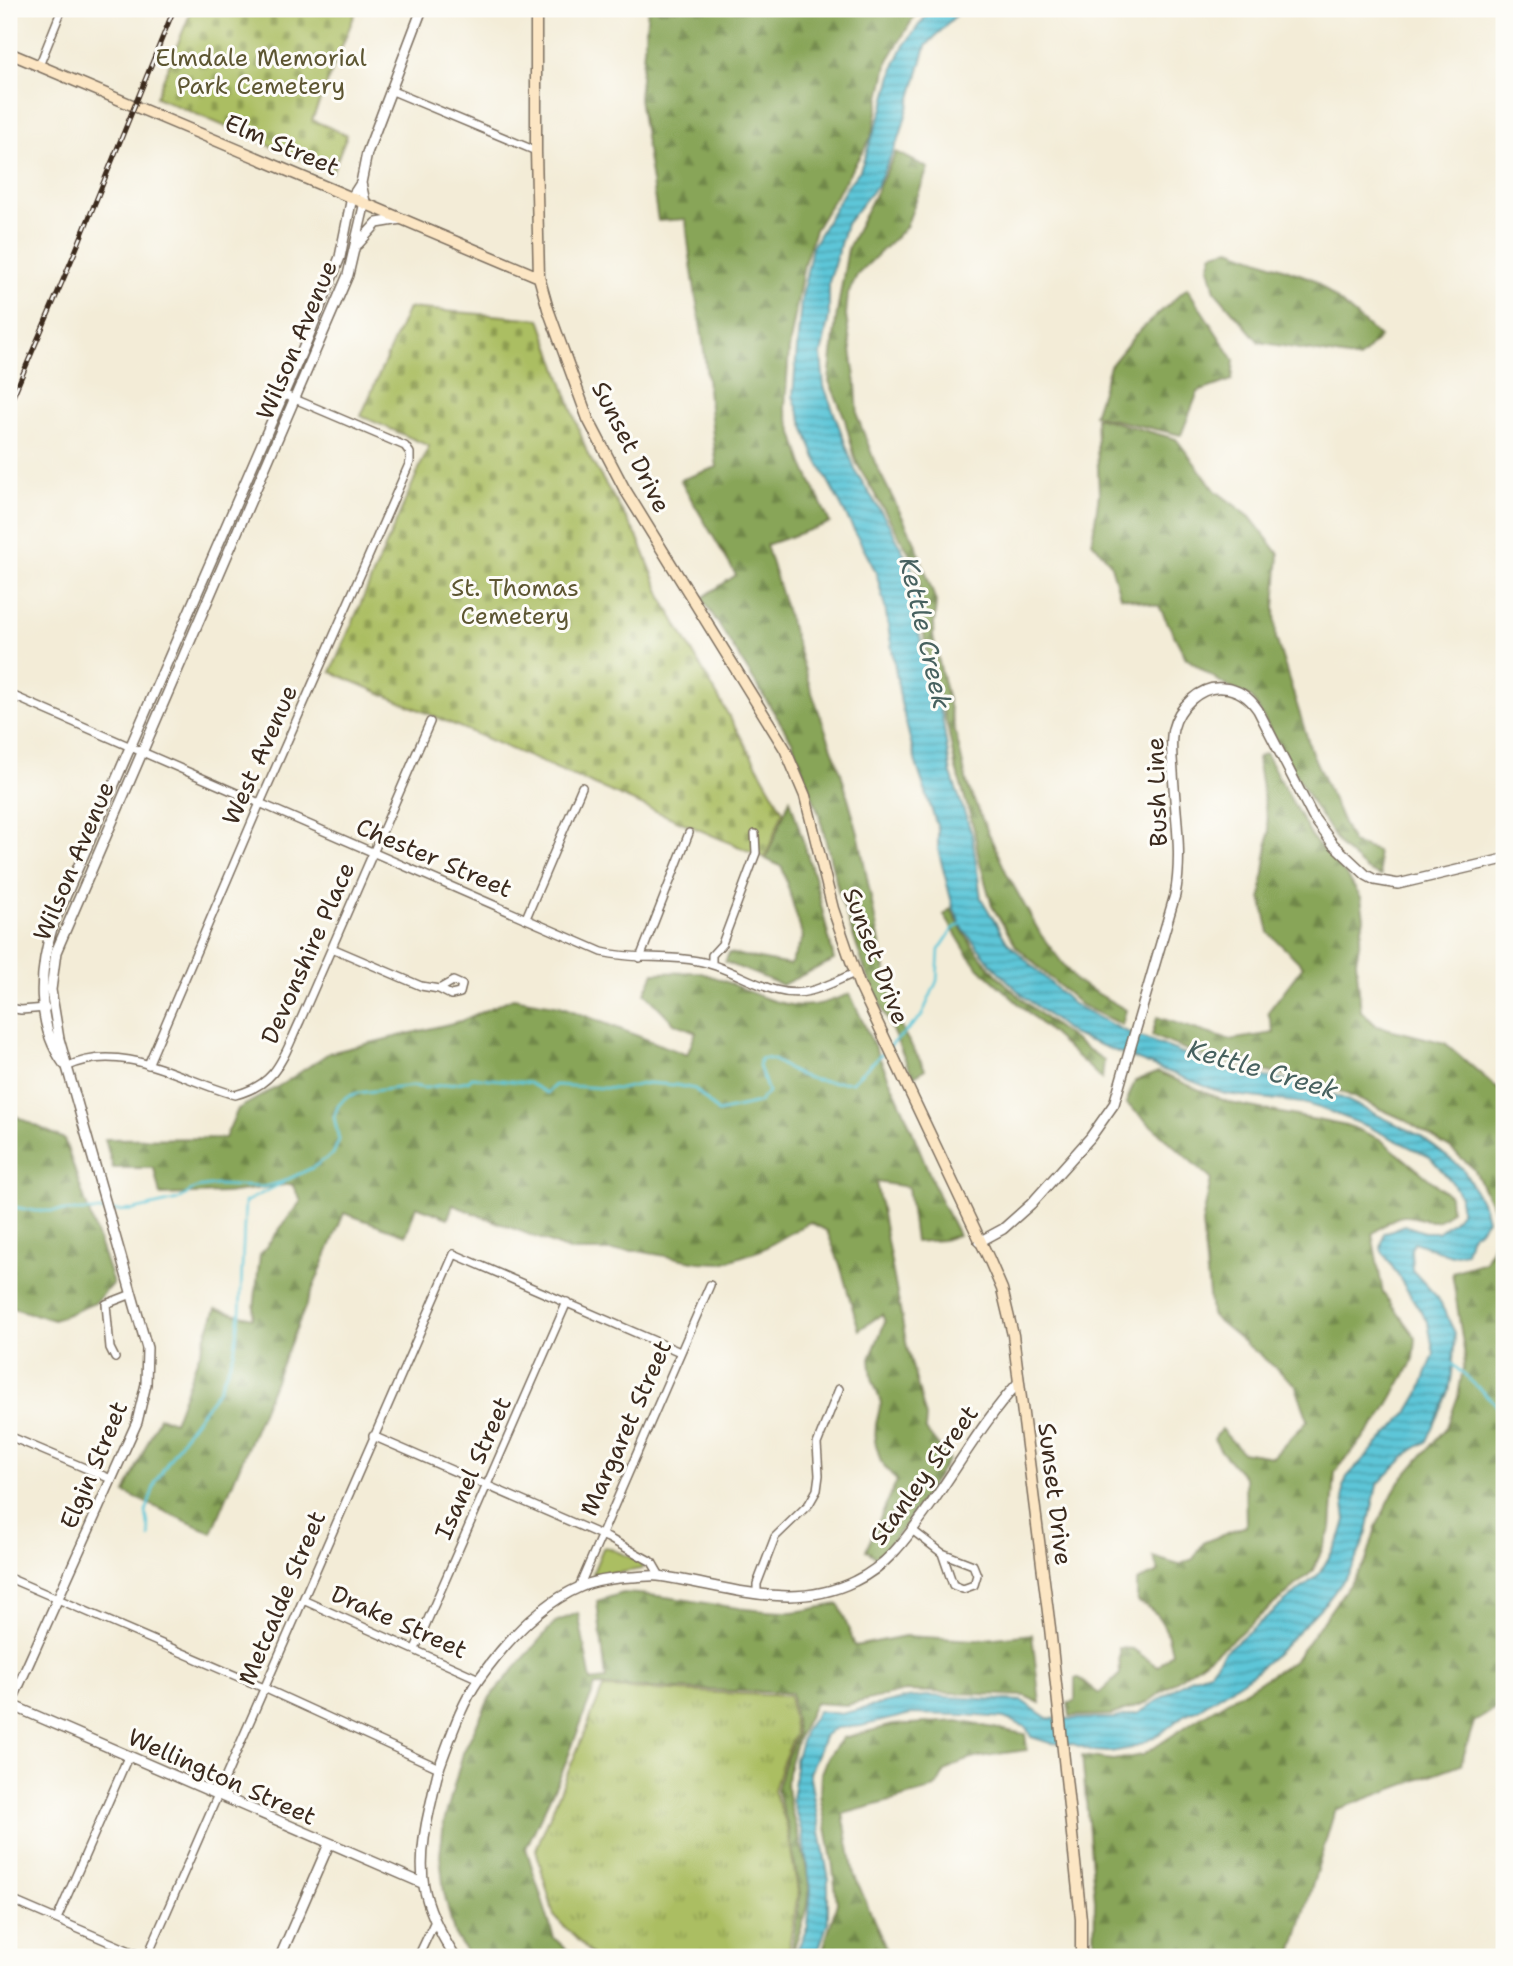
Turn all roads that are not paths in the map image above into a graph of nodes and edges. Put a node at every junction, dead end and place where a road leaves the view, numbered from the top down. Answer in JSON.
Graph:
{"nodes":[{"id":1,"x":62,"y":9,"type":"edge"},
{"id":2,"x":422,"y":9,"type":"edge"},
{"id":3,"x":536,"y":9,"type":"edge"},
{"id":4,"x":9,"y":53,"type":"edge"},
{"id":5,"x":39,"y":66,"type":"junction"},
{"id":6,"x":390,"y":90,"type":"junction"},
{"id":7,"x":536,"y":151,"type":"junction"},
{"id":8,"x":362,"y":183,"type":"junction"},
{"id":9,"x":352,"y":197,"type":"junction"},
{"id":10,"x":365,"y":202,"type":"junction"},
{"id":11,"x":404,"y":219,"type":"junction"},
{"id":12,"x":355,"y":248,"type":"junction"},
{"id":13,"x":540,"y":277,"type":"junction"},
{"id":14,"x":307,"y":340,"type":"junction"},
{"id":15,"x":318,"y":345,"type":"junction"},
{"id":16,"x":283,"y":394,"type":"junction"},
{"id":17,"x":295,"y":399,"type":"junction"},
{"id":18,"x":236,"y":503,"type":"junction"},
{"id":19,"x":247,"y":507,"type":"junction"},
{"id":20,"x":9,"y":695,"type":"edge"},
{"id":21,"x":430,"y":722,"type":"dead end"},
{"id":22,"x":129,"y":748,"type":"junction"},
{"id":23,"x":141,"y":752,"type":"junction"},
{"id":24,"x":582,"y":787,"type":"dead end"},
{"id":25,"x":260,"y":803,"type":"junction"},
{"id":26,"x":689,"y":833,"type":"dead end"},
{"id":27,"x":755,"y":834,"type":"dead end"},
{"id":28,"x":373,"y":853,"type":"junction"},
{"id":29,"x":1504,"y":859,"type":"edge"},
{"id":30,"x":526,"y":918,"type":"junction"},
{"id":31,"x":332,"y":948,"type":"junction"},
{"id":32,"x":640,"y":958,"type":"junction"},
{"id":33,"x":712,"y":964,"type":"junction"},
{"id":34,"x":855,"y":973,"type":"junction"},
{"id":35,"x":439,"y":989,"type":"dead end"},
{"id":36,"x":48,"y":1007,"type":"junction"},
{"id":37,"x":9,"y":1008,"type":"edge"},
{"id":38,"x":148,"y":1065,"type":"junction"},
{"id":39,"x":66,"y":1067,"type":"junction"},
{"id":40,"x":979,"y":1242,"type":"junction"},
{"id":41,"x":710,"y":1285,"type":"dead end"},
{"id":42,"x":132,"y":1294,"type":"junction"},
{"id":43,"x":566,"y":1303,"type":"junction"},
{"id":44,"x":680,"y":1352,"type":"junction"},
{"id":45,"x":115,"y":1358,"type":"dead end"},
{"id":46,"x":1019,"y":1382,"type":"junction"},
{"id":47,"x":839,"y":1390,"type":"dead end"},
{"id":48,"x":9,"y":1436,"type":"edge"},
{"id":49,"x":373,"y":1436,"type":"junction"},
{"id":50,"x":111,"y":1479,"type":"junction"},
{"id":51,"x":486,"y":1485,"type":"junction"},
{"id":52,"x":912,"y":1531,"type":"junction"},
{"id":53,"x":600,"y":1535,"type":"junction"},
{"id":54,"x":942,"y":1553,"type":"junction"},
{"id":55,"x":660,"y":1576,"type":"junction"},
{"id":56,"x":9,"y":1578,"type":"edge"},
{"id":57,"x":579,"y":1587,"type":"junction"},
{"id":58,"x":757,"y":1594,"type":"junction"},
{"id":59,"x":57,"y":1600,"type":"junction"},
{"id":60,"x":303,"y":1600,"type":"junction"},
{"id":61,"x":415,"y":1649,"type":"junction"},
{"id":62,"x":479,"y":1679,"type":"junction"},
{"id":63,"x":264,"y":1688,"type":"junction"},
{"id":64,"x":9,"y":1705,"type":"edge"},
{"id":65,"x":128,"y":1757,"type":"junction"},
{"id":66,"x":439,"y":1768,"type":"junction"},
{"id":67,"x":217,"y":1796,"type":"junction"},
{"id":68,"x":329,"y":1844,"type":"junction"},
{"id":69,"x":422,"y":1883,"type":"junction"},
{"id":70,"x":9,"y":1899,"type":"edge"},
{"id":71,"x":57,"y":1919,"type":"junction"},
{"id":72,"x":434,"y":1923,"type":"junction"},
{"id":73,"x":146,"y":1957,"type":"edge"},
{"id":74,"x":280,"y":1957,"type":"edge"},
{"id":75,"x":418,"y":1957,"type":"edge"},
{"id":76,"x":454,"y":1957,"type":"edge"},
{"id":77,"x":1081,"y":1957,"type":"edge"}],
"edges":[{"from":1,"to":5,"type":"street"},
{"from":2,"to":6,"type":"street","name":"Wilson Avenue"},
{"from":3,"to":7,"type":"main road","name":"Sunset Drive"},
{"from":4,"to":5,"type":"main road","name":"Elm Street"},
{"from":5,"to":9,"type":"main road","name":"Elm Street"},
{"from":6,"to":7,"type":"street"},
{"from":6,"to":8,"type":"street","name":"Wilson Avenue"},
{"from":7,"to":13,"type":"main road","name":"Sunset Drive"},
{"from":8,"to":9,"type":"street","name":"Wilson Avenue"},
{"from":8,"to":10,"type":"street","name":"Wilson Avenue"},
{"from":9,"to":10,"type":"main road","name":"Elm Street"},
{"from":9,"to":14,"type":"street","name":"Wilson Avenue"},
{"from":10,"to":11,"type":"main road","name":"Elm Street"},
{"from":10,"to":12,"type":"street","name":"Wilson Avenue"},
{"from":11,"to":12,"type":"street"},
{"from":11,"to":13,"type":"main road","name":"Elm Street"},
{"from":12,"to":15,"type":"street","name":"Wilson Avenue"},
{"from":13,"to":34,"type":"main road","name":"Sunset Drive"},
{"from":14,"to":15,"type":"street"},
{"from":14,"to":16,"type":"street","name":"Wilson Avenue"},
{"from":15,"to":17,"type":"street","name":"Wilson Avenue"},
{"from":16,"to":17,"type":"street"},
{"from":16,"to":18,"type":"street","name":"Wilson Avenue"},
{"from":17,"to":19,"type":"street","name":"Wilson Avenue"},
{"from":17,"to":25,"type":"street","name":"West Avenue"},
{"from":18,"to":19,"type":"street"},
{"from":18,"to":22,"type":"street","name":"Wilson Avenue"},
{"from":19,"to":23,"type":"street","name":"Wilson Avenue"},
{"from":20,"to":22,"type":"street","name":"Chester Street"},
{"from":21,"to":28,"type":"street","name":"Devonshire Place"},
{"from":22,"to":23,"type":"street","name":"Chester Street"},
{"from":22,"to":36,"type":"street","name":"Wilson Avenue"},
{"from":23,"to":25,"type":"street","name":"Chester Street"},
{"from":23,"to":36,"type":"street","name":"Wilson Avenue"},
{"from":24,"to":30,"type":"street"},
{"from":25,"to":28,"type":"street","name":"Chester Street"},
{"from":25,"to":38,"type":"street","name":"West Avenue"},
{"from":26,"to":32,"type":"street"},
{"from":27,"to":33,"type":"street"},
{"from":28,"to":30,"type":"street","name":"Chester Street"},
{"from":28,"to":31,"type":"street","name":"Devonshire Place"},
{"from":29,"to":40,"type":"street","name":"Bush Line"},
{"from":30,"to":32,"type":"street","name":"Chester Street"},
{"from":31,"to":35,"type":"street"},
{"from":31,"to":38,"type":"street","name":"Devonshire Place"},
{"from":32,"to":33,"type":"street","name":"Chester Street"},
{"from":33,"to":34,"type":"street","name":"Chester Street"},
{"from":34,"to":40,"type":"main road","name":"Sunset Drive"},
{"from":36,"to":37,"type":"street"},
{"from":36,"to":39,"type":"street","name":"Wilson Avenue"},
{"from":38,"to":39,"type":"street","name":"Devonshire Place"},
{"from":39,"to":42,"type":"street","name":"Elgin Street"},
{"from":40,"to":46,"type":"main road","name":"Sunset Drive"},
{"from":41,"to":44,"type":"street","name":"Margaret Street"},
{"from":42,"to":45,"type":"street"},
{"from":42,"to":50,"type":"street","name":"Elgin Street"},
{"from":43,"to":44,"type":"street"},
{"from":43,"to":49,"type":"street","name":"Metcalde Street"},
{"from":43,"to":51,"type":"street","name":"Isanel Street"},
{"from":44,"to":53,"type":"street","name":"Margaret Street"},
{"from":46,"to":52,"type":"street","name":"Stanley Street"},
{"from":46,"to":77,"type":"main road","name":"Sunset Drive"},
{"from":47,"to":58,"type":"street"},
{"from":48,"to":50,"type":"street"},
{"from":49,"to":51,"type":"street"},
{"from":49,"to":60,"type":"street","name":"Metcalde Street"},
{"from":50,"to":59,"type":"street","name":"Elgin Street"},
{"from":51,"to":53,"type":"street"},
{"from":51,"to":61,"type":"street","name":"Isanel Street"},
{"from":52,"to":54,"type":"street"},
{"from":52,"to":58,"type":"street","name":"Stanley Street"},
{"from":53,"to":55,"type":"street"},
{"from":53,"to":57,"type":"street","name":"Margaret Street"},
{"from":54,"to":54,"type":"street"},
{"from":55,"to":57,"type":"street","name":"Stanley Street"},
{"from":55,"to":58,"type":"street","name":"Stanley Street"},
{"from":56,"to":59,"type":"street"},
{"from":57,"to":62,"type":"street","name":"Stanley Street"},
{"from":59,"to":63,"type":"street"},
{"from":59,"to":64,"type":"street","name":"Elgin Street"},
{"from":60,"to":61,"type":"street","name":"Drake Street"},
{"from":60,"to":63,"type":"street","name":"Metcalde Street"},
{"from":61,"to":62,"type":"street","name":"Drake Street"},
{"from":62,"to":66,"type":"street","name":"Stanley Street"},
{"from":63,"to":66,"type":"street"},
{"from":63,"to":67,"type":"street","name":"Metcalde Street"},
{"from":64,"to":65,"type":"street","name":"Wellington Street"},
{"from":65,"to":67,"type":"street","name":"Wellington Street"},
{"from":65,"to":71,"type":"street"},
{"from":66,"to":69,"type":"street","name":"Stanley Street"},
{"from":67,"to":68,"type":"street","name":"Wellington Street"},
{"from":67,"to":73,"type":"street","name":"Metcalde Street"},
{"from":68,"to":69,"type":"street","name":"Wellington Street"},
{"from":68,"to":74,"type":"street"},
{"from":69,"to":72,"type":"street","name":"Stanley Street"},
{"from":70,"to":71,"type":"street"},
{"from":71,"to":73,"type":"street"},
{"from":72,"to":75,"type":"street"},
{"from":72,"to":76,"type":"street","name":"Stanley Street"}]}
